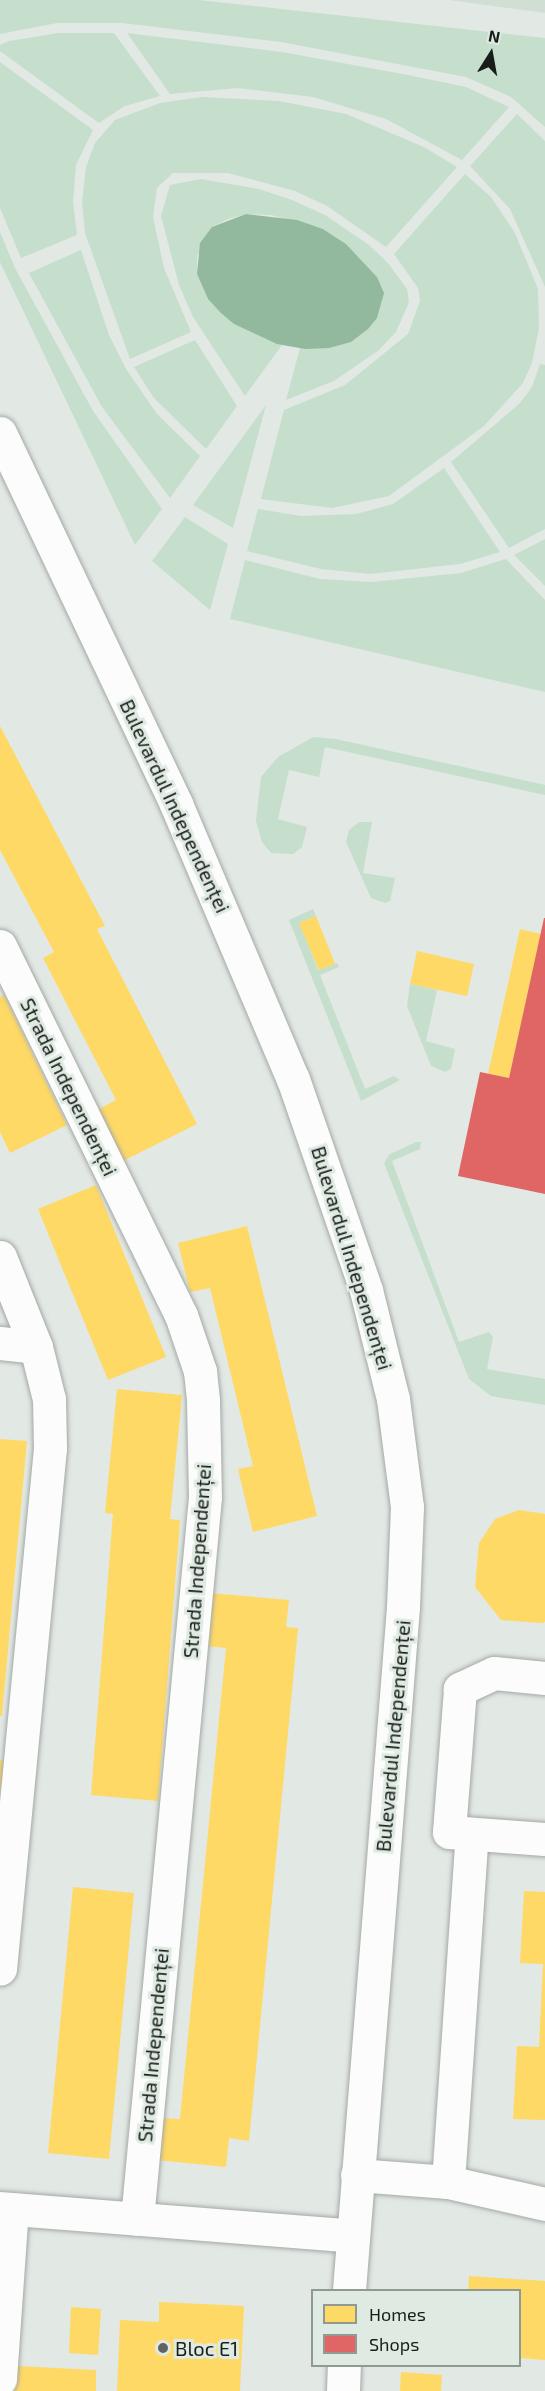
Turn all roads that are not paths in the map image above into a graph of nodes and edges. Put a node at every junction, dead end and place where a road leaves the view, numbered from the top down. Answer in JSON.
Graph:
{"nodes":[{"id":1,"x":0,"y":433,"type":"edge"},
{"id":2,"x":0,"y":946,"type":"edge"},
{"id":3,"x":0,"y":1257,"type":"edge"},
{"id":4,"x":0,"y":1343,"type":"edge"},
{"id":5,"x":36,"y":1347,"type":"junction"},
{"id":6,"x":545,"y":1678,"type":"edge"},
{"id":7,"x":472,"y":1834,"type":"junction"},
{"id":8,"x":545,"y":1839,"type":"edge"},
{"id":9,"x":0,"y":1969,"type":"edge"},
{"id":10,"x":357,"y":2175,"type":"junction"},
{"id":11,"x":448,"y":2182,"type":"junction"},
{"id":12,"x":545,"y":2204,"type":"edge"},
{"id":13,"x":6,"y":2208,"type":"edge"},
{"id":14,"x":137,"y":2219,"type":"junction"},
{"id":15,"x":353,"y":2236,"type":"junction"},
{"id":16,"x":349,"y":2289,"type":"edge"},
{"id":17,"x":344,"y":2367,"type":"edge"},
{"id":18,"x":0,"y":2379,"type":"edge"},
{"id":19,"x":343,"y":2391,"type":"edge"}],
"edges":[{"from":1,"to":10,"type":"street","name":"Bulevardul Independenței"},
{"from":2,"to":14,"type":"street","name":"Strada Independenței"},
{"from":3,"to":5,"type":"street"},
{"from":4,"to":5,"type":"street"},
{"from":5,"to":9,"type":"street"},
{"from":6,"to":7,"type":"street"},
{"from":7,"to":8,"type":"street"},
{"from":7,"to":11,"type":"street"},
{"from":10,"to":11,"type":"street"},
{"from":10,"to":15,"type":"street","name":"Bulevardul Independenței"},
{"from":11,"to":12,"type":"street"},
{"from":13,"to":14,"type":"street"},
{"from":13,"to":18,"type":"street"},
{"from":14,"to":15,"type":"street"},
{"from":15,"to":16,"type":"street","name":"Bulevardul Independenței"},
{"from":17,"to":19,"type":"street"}]}
